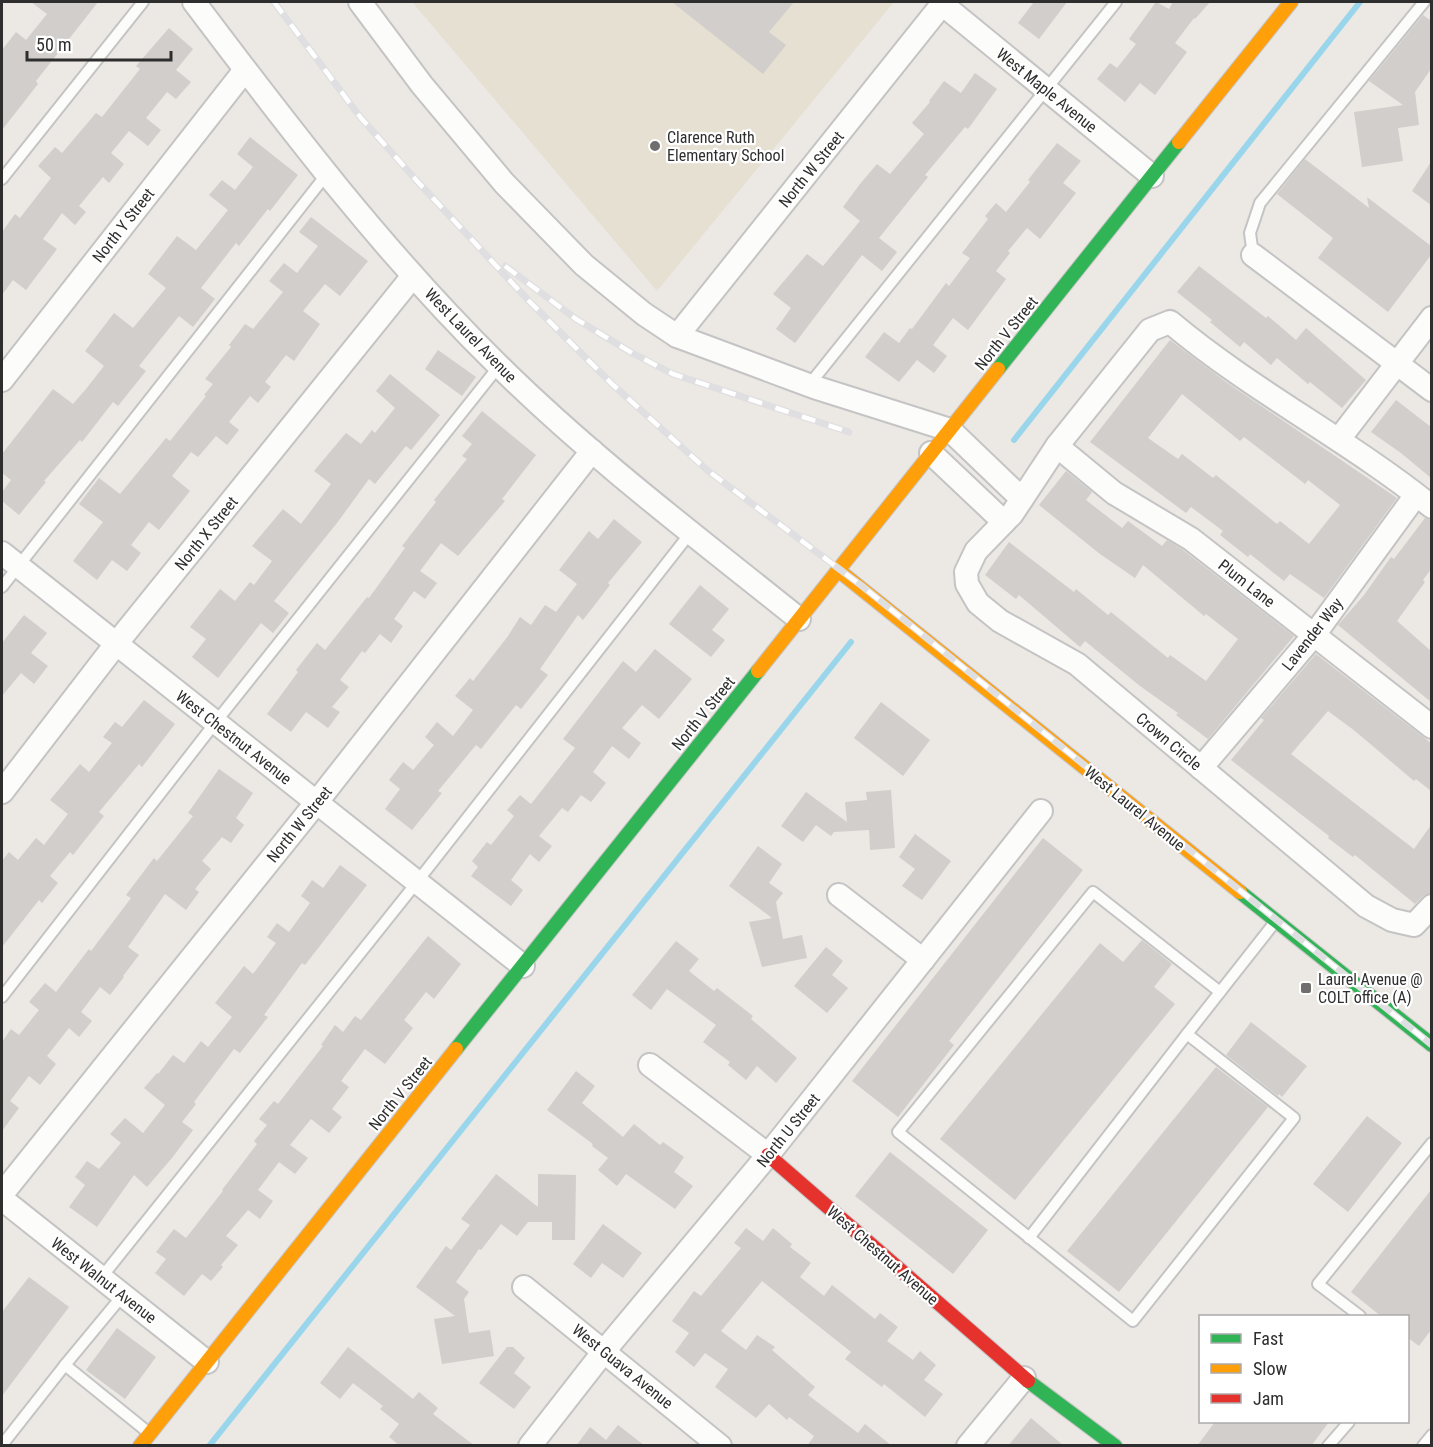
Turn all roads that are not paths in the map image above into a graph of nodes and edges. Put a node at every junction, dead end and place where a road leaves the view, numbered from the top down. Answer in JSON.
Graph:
{"nodes":[{"id":1,"x":142,"y":2,"type":"edge"},
{"id":2,"x":194,"y":2,"type":"edge"},
{"id":3,"x":360,"y":2,"type":"edge"},
{"id":4,"x":1116,"y":2,"type":"edge"},
{"id":5,"x":1292,"y":2,"type":"edge"},
{"id":6,"x":1424,"y":2,"type":"edge"},
{"id":7,"x":943,"y":3,"type":"edge"},
{"id":8,"x":245,"y":70,"type":"junction"},
{"id":9,"x":1046,"y":89,"type":"junction"},
{"id":10,"x":326,"y":175,"type":"junction"},
{"id":11,"x":1152,"y":176,"type":"junction"},
{"id":12,"x":2,"y":179,"type":"edge"},
{"id":13,"x":1253,"y":255,"type":"joint"},
{"id":14,"x":413,"y":276,"type":"junction"},
{"id":15,"x":1431,"y":318,"type":"edge"},
{"id":16,"x":677,"y":336,"type":"junction"},
{"id":17,"x":1397,"y":362,"type":"junction"},
{"id":18,"x":499,"y":366,"type":"junction"},
{"id":19,"x":2,"y":380,"type":"edge"},
{"id":20,"x":809,"y":385,"type":"junction"},
{"id":21,"x":1431,"y":390,"type":"edge"},
{"id":22,"x":950,"y":430,"type":"junction"},
{"id":23,"x":1339,"y":440,"type":"junction"},
{"id":24,"x":1057,"y":446,"type":"junction"},
{"id":25,"x":592,"y":451,"type":"junction"},
{"id":26,"x":931,"y":453,"type":"junction"},
{"id":27,"x":1022,"y":500,"type":"junction"},
{"id":28,"x":1424,"y":501,"type":"edge"},
{"id":29,"x":1004,"y":522,"type":"junction"},
{"id":30,"x":691,"y":532,"type":"junction"},
{"id":31,"x":10,"y":560,"type":"edge"},
{"id":32,"x":838,"y":570,"type":"junction"},
{"id":33,"x":2,"y":587,"type":"edge"},
{"id":34,"x":799,"y":619,"type":"junction"},
{"id":35,"x":1314,"y":635,"type":"junction"},
{"id":36,"x":116,"y":644,"type":"junction"},
{"id":37,"x":215,"y":723,"type":"junction"},
{"id":38,"x":1431,"y":727,"type":"edge"},
{"id":39,"x":1201,"y":768,"type":"junction"},
{"id":40,"x":2,"y":792,"type":"edge"},
{"id":41,"x":316,"y":803,"type":"junction"},
{"id":42,"x":1041,"y":811,"type":"dead end"},
{"id":43,"x":417,"y":882,"type":"junction"},
{"id":44,"x":839,"y":895,"type":"dead end"},
{"id":45,"x":1431,"y":906,"type":"edge"},
{"id":46,"x":1276,"y":921,"type":"junction"},
{"id":47,"x":923,"y":960,"type":"junction"},
{"id":48,"x":523,"y":966,"type":"junction"},
{"id":49,"x":1220,"y":992,"type":"junction"},
{"id":50,"x":2,"y":997,"type":"edge"},
{"id":51,"x":1187,"y":1034,"type":"junction"},
{"id":52,"x":1431,"y":1045,"type":"edge"},
{"id":53,"x":650,"y":1065,"type":"dead end"},
{"id":54,"x":1431,"y":1143,"type":"edge"},
{"id":55,"x":768,"y":1155,"type":"junction"},
{"id":56,"x":2,"y":1196,"type":"edge"},
{"id":57,"x":1029,"y":1238,"type":"junction"},
{"id":58,"x":101,"y":1278,"type":"junction"},
{"id":59,"x":524,"y":1287,"type":"dead end"},
{"id":60,"x":123,"y":1295,"type":"junction"},
{"id":61,"x":1357,"y":1315,"type":"edge"},
{"id":62,"x":605,"y":1350,"type":"junction"},
{"id":63,"x":207,"y":1362,"type":"junction"},
{"id":64,"x":65,"y":1365,"type":"junction"},
{"id":65,"x":1024,"y":1378,"type":"junction"},
{"id":66,"x":1347,"y":1423,"type":"edge"},
{"id":67,"x":150,"y":1434,"type":"junction"},
{"id":68,"x":1431,"y":1435,"type":"edge"},
{"id":69,"x":2,"y":1445,"type":"edge"},
{"id":70,"x":140,"y":1446,"type":"edge"},
{"id":71,"x":530,"y":1446,"type":"edge"},
{"id":72,"x":720,"y":1446,"type":"edge"},
{"id":73,"x":968,"y":1446,"type":"edge"},
{"id":74,"x":1115,"y":1446,"type":"edge"},
{"id":75,"x":1328,"y":1446,"type":"edge"},
{"id":76,"x":1423,"y":1446,"type":"edge"}],
"edges":[{"from":1,"to":12,"type":"lane"},
{"from":2,"to":8,"type":"street","name":"West Laurel Avenue"},
{"from":3,"to":16,"type":"street"},
{"from":4,"to":9,"type":"lane"},
{"from":5,"to":11,"type":"street","name":"North V Street"},
{"from":6,"to":13,"type":"lane"},
{"from":7,"to":9,"type":"street","name":"West Maple Avenue"},
{"from":7,"to":16,"type":"street","name":"North W Street"},
{"from":8,"to":10,"type":"street","name":"West Laurel Avenue"},
{"from":8,"to":19,"type":"street","name":"North Y Street"},
{"from":9,"to":11,"type":"street","name":"West Maple Avenue"},
{"from":9,"to":20,"type":"lane"},
{"from":10,"to":14,"type":"street","name":"West Laurel Avenue"},
{"from":10,"to":31,"type":"lane"},
{"from":11,"to":22,"type":"street","name":"North V Street"},
{"from":13,"to":17,"type":"street"},
{"from":14,"to":18,"type":"street","name":"West Laurel Avenue"},
{"from":14,"to":36,"type":"street","name":"North X Street"},
{"from":15,"to":17,"type":"street"},
{"from":16,"to":20,"type":"street"},
{"from":17,"to":21,"type":"street"},
{"from":17,"to":23,"type":"street"},
{"from":18,"to":25,"type":"street","name":"West Laurel Avenue"},
{"from":18,"to":37,"type":"lane"},
{"from":20,"to":22,"type":"street"},
{"from":22,"to":26,"type":"street","name":"North V Street"},
{"from":22,"to":27,"type":"street"},
{"from":23,"to":24,"type":"street","name":"Crown Circle"},
{"from":23,"to":28,"type":"street","name":"Crown Circle"},
{"from":24,"to":27,"type":"street","name":"Crown Circle"},
{"from":24,"to":35,"type":"street","name":"Plum Lane"},
{"from":25,"to":30,"type":"street","name":"West Laurel Avenue"},
{"from":25,"to":41,"type":"street","name":"North W Street"},
{"from":26,"to":29,"type":"street"},
{"from":26,"to":32,"type":"street","name":"North V Street"},
{"from":27,"to":29,"type":"street","name":"Crown Circle"},
{"from":28,"to":35,"type":"street","name":"Lavender Way"},
{"from":29,"to":39,"type":"street","name":"Crown Circle"},
{"from":30,"to":34,"type":"street","name":"West Laurel Avenue"},
{"from":30,"to":43,"type":"lane"},
{"from":31,"to":33,"type":"lane"},
{"from":31,"to":36,"type":"street","name":"West Chestnut Avenue"},
{"from":32,"to":34,"type":"street","name":"North V Street"},
{"from":32,"to":46,"type":"street","name":"West Laurel Avenue"},
{"from":34,"to":48,"type":"street","name":"North V Street"},
{"from":35,"to":38,"type":"street","name":"Plum Lane"},
{"from":35,"to":39,"type":"street","name":"Lavender Way"},
{"from":36,"to":37,"type":"street","name":"West Chestnut Avenue"},
{"from":36,"to":40,"type":"street","name":"North X Street"},
{"from":37,"to":41,"type":"street","name":"West Chestnut Avenue"},
{"from":37,"to":50,"type":"lane"},
{"from":39,"to":45,"type":"street","name":"Crown Circle"},
{"from":41,"to":43,"type":"street","name":"West Chestnut Avenue"},
{"from":41,"to":56,"type":"street","name":"North W Street"},
{"from":42,"to":47,"type":"street","name":"North U Street"},
{"from":43,"to":48,"type":"street","name":"West Chestnut Avenue"},
{"from":43,"to":58,"type":"lane"},
{"from":44,"to":47,"type":"street"},
{"from":46,"to":49,"type":"lane"},
{"from":46,"to":52,"type":"street","name":"West Laurel Avenue"},
{"from":47,"to":55,"type":"street","name":"North U Street"},
{"from":48,"to":63,"type":"street","name":"North V Street"},
{"from":49,"to":51,"type":"lane"},
{"from":49,"to":57,"type":"lane"},
{"from":51,"to":57,"type":"lane"},
{"from":51,"to":57,"type":"lane"},
{"from":53,"to":55,"type":"street","name":"West Chestnut Avenue"},
{"from":54,"to":61,"type":"lane"},
{"from":55,"to":62,"type":"street","name":"North U Street"},
{"from":55,"to":65,"type":"street","name":"West Chestnut Avenue"},
{"from":56,"to":58,"type":"street","name":"West Walnut Avenue"},
{"from":58,"to":60,"type":"street","name":"West Walnut Avenue"},
{"from":59,"to":62,"type":"street","name":"West Guava Avenue"},
{"from":60,"to":63,"type":"street","name":"West Walnut Avenue"},
{"from":60,"to":64,"type":"lane"},
{"from":62,"to":71,"type":"street","name":"North U Street"},
{"from":62,"to":72,"type":"street","name":"West Guava Avenue"},
{"from":63,"to":67,"type":"street","name":"North V Street"},
{"from":64,"to":67,"type":"lane"},
{"from":64,"to":69,"type":"lane"},
{"from":65,"to":73,"type":"street"},
{"from":65,"to":74,"type":"street","name":"West Chestnut Avenue"},
{"from":66,"to":75,"type":"lane"},
{"from":67,"to":70,"type":"street","name":"North V Street"},
{"from":68,"to":76,"type":"lane"}]}
